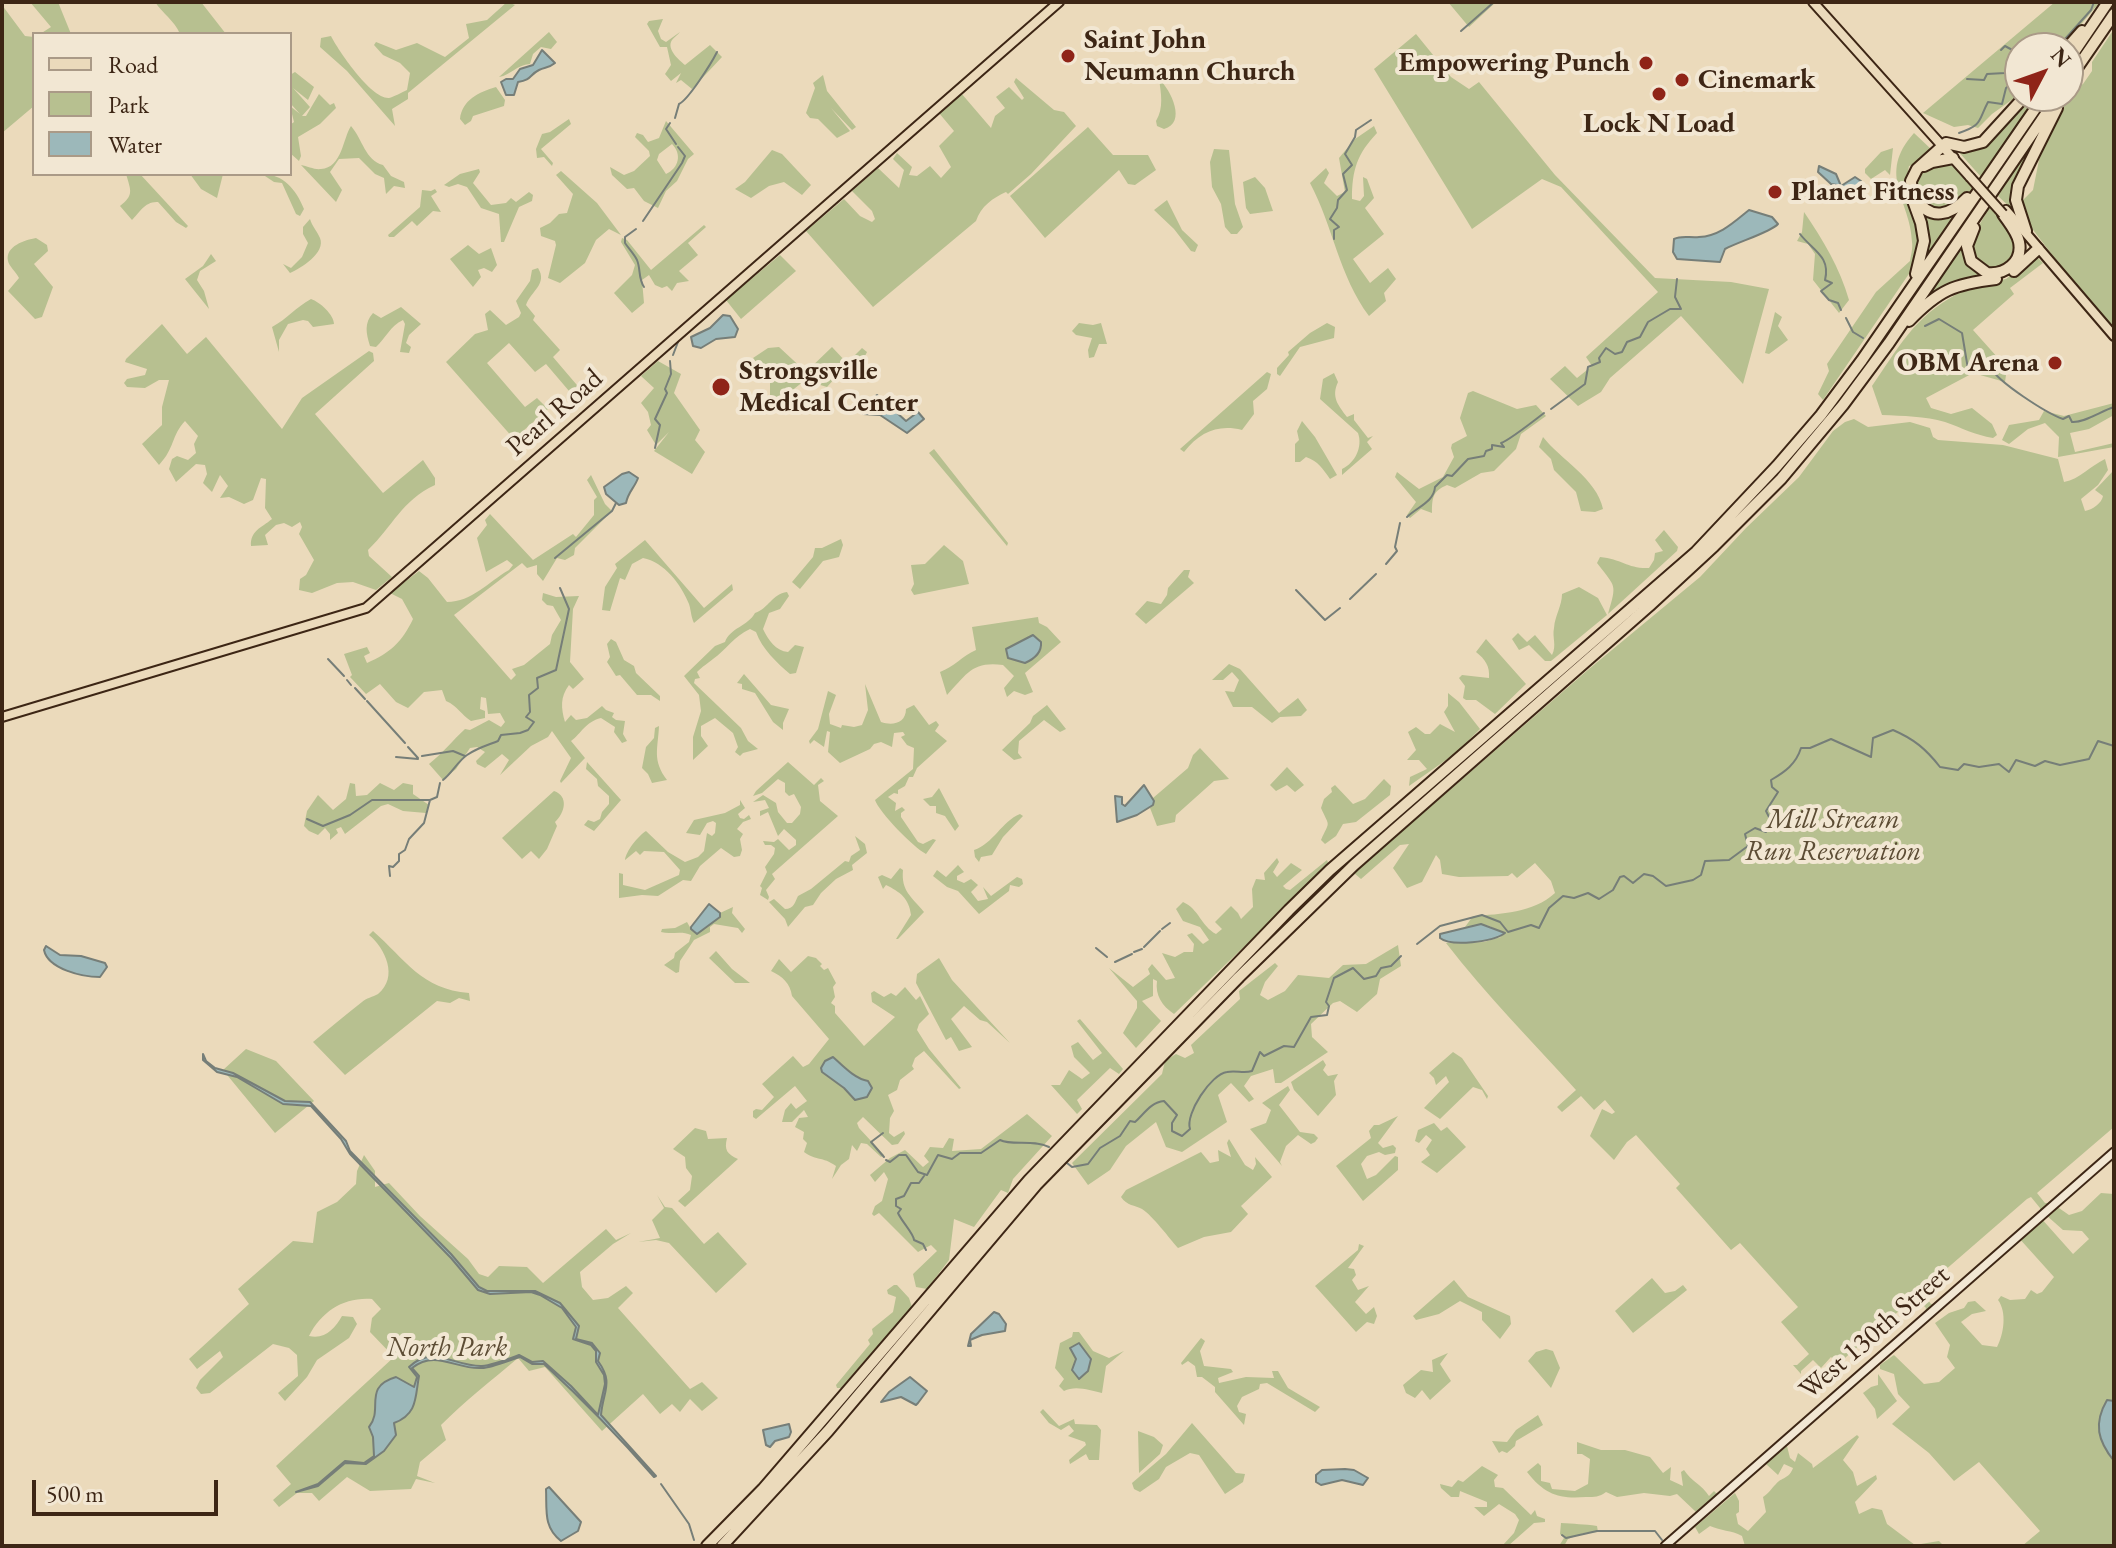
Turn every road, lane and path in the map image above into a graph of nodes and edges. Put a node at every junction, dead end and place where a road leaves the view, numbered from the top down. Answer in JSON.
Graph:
{"nodes":[{"id":1,"x":1059,"y":2,"type":"edge"},
{"id":2,"x":1813,"y":2,"type":"edge"},
{"id":3,"x":2108,"y":2,"type":"edge"},
{"id":4,"x":2114,"y":14,"type":"edge"},
{"id":5,"x":2105,"y":28,"type":"junction"},
{"id":6,"x":2081,"y":32,"type":"edge"},
{"id":7,"x":2084,"y":37,"type":"edge"},
{"id":8,"x":2084,"y":58,"type":"edge"},
{"id":9,"x":2084,"y":65,"type":"edge"},
{"id":10,"x":2010,"y":112,"type":"edge"},
{"id":11,"x":2033,"y":112,"type":"edge"},
{"id":12,"x":2049,"y":112,"type":"edge"},
{"id":13,"x":2053,"y":112,"type":"edge"},
{"id":14,"x":1944,"y":145,"type":"junction"},
{"id":15,"x":2007,"y":150,"type":"junction"},
{"id":16,"x":1953,"y":158,"type":"junction"},
{"id":17,"x":2014,"y":161,"type":"junction"},
{"id":18,"x":1972,"y":175,"type":"junction"},
{"id":19,"x":2005,"y":212,"type":"junction"},
{"id":20,"x":2026,"y":231,"type":"junction"},
{"id":21,"x":2038,"y":249,"type":"junction"},
{"id":22,"x":1890,"y":319,"type":"junction"},
{"id":23,"x":2114,"y":336,"type":"edge"},
{"id":24,"x":1889,"y":343,"type":"junction"},
{"id":25,"x":2,"y":717,"type":"edge"},
{"id":26,"x":2114,"y":1152,"type":"edge"},
{"id":27,"x":707,"y":1546,"type":"edge"},
{"id":28,"x":722,"y":1546,"type":"edge"},
{"id":29,"x":1665,"y":1546,"type":"edge"}],
"edges":[{"from":1,"to":25,"type":"main road","name":"Pearl Road"},
{"from":2,"to":14,"type":"main road"},
{"from":3,"to":6,"type":"highway"},
{"from":3,"to":7,"type":"highway"},
{"from":4,"to":5,"type":"highway"},
{"from":5,"to":8,"type":"highway"},
{"from":5,"to":9,"type":"highway"},
{"from":10,"to":14,"type":"highway"},
{"from":11,"to":15,"type":"highway"},
{"from":12,"to":17,"type":"highway"},
{"from":13,"to":20,"type":"highway"},
{"from":14,"to":16,"type":"main road"},
{"from":14,"to":18,"type":"main road"},
{"from":14,"to":22,"type":"highway"},
{"from":15,"to":16,"type":"highway"},
{"from":15,"to":22,"type":"highway"},
{"from":16,"to":18,"type":"main road"},
{"from":17,"to":19,"type":"highway"},
{"from":17,"to":24,"type":"highway"},
{"from":18,"to":19,"type":"main road","bridge":true},
{"from":19,"to":20,"type":"main road"},
{"from":19,"to":21,"type":"main road"},
{"from":20,"to":21,"type":"main road"},
{"from":21,"to":23,"type":"main road"},
{"from":21,"to":24,"type":"highway"},
{"from":22,"to":27,"type":"highway"},
{"from":24,"to":28,"type":"highway"},
{"from":26,"to":29,"type":"main road","name":"West 130th Street"}]}
